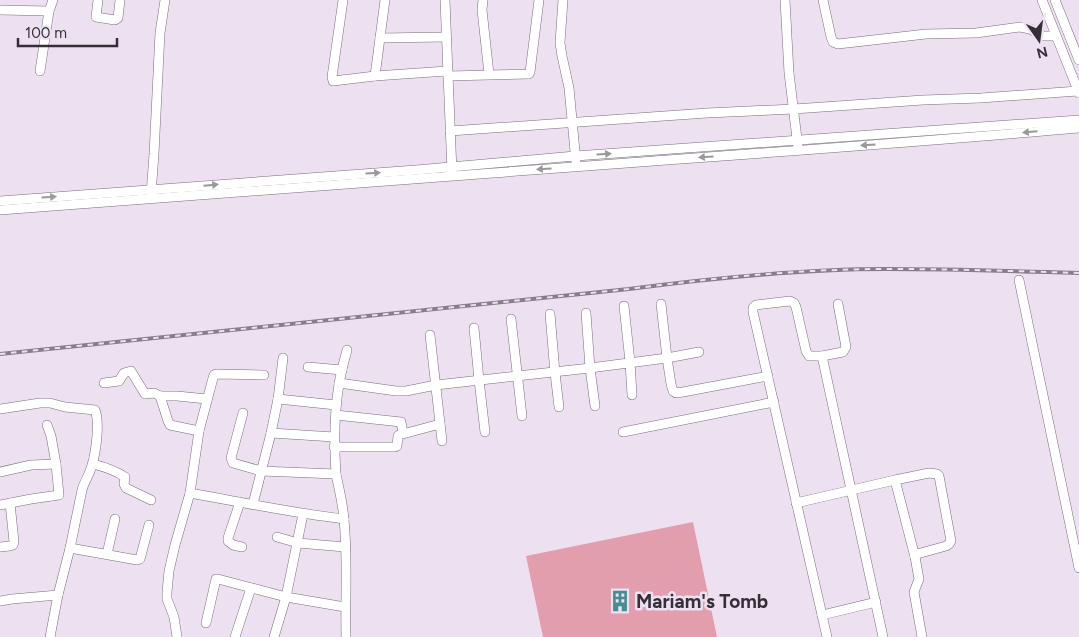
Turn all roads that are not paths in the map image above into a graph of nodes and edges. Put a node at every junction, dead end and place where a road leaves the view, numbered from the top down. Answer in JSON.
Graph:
{"nodes":[{"id":1,"x":53,"y":0,"type":"edge"},
{"id":2,"x":98,"y":0,"type":"edge"},
{"id":3,"x":120,"y":0,"type":"edge"},
{"id":4,"x":165,"y":0,"type":"edge"},
{"id":5,"x":343,"y":0,"type":"edge"},
{"id":6,"x":385,"y":0,"type":"edge"},
{"id":7,"x":445,"y":0,"type":"edge"},
{"id":8,"x":483,"y":0,"type":"edge"},
{"id":9,"x":539,"y":0,"type":"edge"},
{"id":10,"x":562,"y":0,"type":"edge"},
{"id":11,"x":785,"y":0,"type":"edge"},
{"id":12,"x":823,"y":0,"type":"edge"},
{"id":13,"x":1042,"y":0,"type":"edge"},
{"id":14,"x":1055,"y":0,"type":"edge"},
{"id":15,"x":0,"y":10,"type":"edge"},
{"id":16,"x":49,"y":11,"type":"junction"},
{"id":17,"x":1056,"y":36,"type":"junction"},
{"id":18,"x":446,"y":37,"type":"junction"},
{"id":19,"x":380,"y":38,"type":"junction"},
{"id":20,"x":1079,"y":60,"type":"edge"},
{"id":21,"x":40,"y":71,"type":"dead end"},
{"id":22,"x":447,"y":74,"type":"junction"},
{"id":23,"x":489,"y":74,"type":"junction"},
{"id":24,"x":375,"y":76,"type":"junction"},
{"id":25,"x":1078,"y":92,"type":"edge"},
{"id":26,"x":794,"y":109,"type":"junction"},
{"id":27,"x":1079,"y":120,"type":"edge"},
{"id":28,"x":572,"y":122,"type":"junction"},
{"id":29,"x":1079,"y":128,"type":"edge"},
{"id":30,"x":450,"y":131,"type":"junction"},
{"id":31,"x":798,"y":146,"type":"junction"},
{"id":32,"x":575,"y":156,"type":"junction"},
{"id":33,"x":576,"y":167,"type":"junction"},
{"id":34,"x":452,"y":172,"type":"junction"},
{"id":35,"x":254,"y":181,"type":"junction"},
{"id":36,"x":152,"y":189,"type":"junction"},
{"id":37,"x":255,"y":192,"type":"junction"},
{"id":38,"x":0,"y":200,"type":"edge"},
{"id":39,"x":150,"y":200,"type":"junction"},
{"id":40,"x":0,"y":210,"type":"edge"},
{"id":41,"x":1019,"y":280,"type":"dead end"},
{"id":42,"x":662,"y":304,"type":"dead end"},
{"id":43,"x":838,"y":304,"type":"dead end"},
{"id":44,"x":624,"y":306,"type":"dead end"},
{"id":45,"x":586,"y":313,"type":"dead end"},
{"id":46,"x":550,"y":314,"type":"dead end"},
{"id":47,"x":511,"y":320,"type":"dead end"},
{"id":48,"x":474,"y":328,"type":"dead end"},
{"id":49,"x":430,"y":335,"type":"dead end"},
{"id":50,"x":347,"y":350,"type":"dead end"},
{"id":51,"x":699,"y":352,"type":"dead end"},
{"id":52,"x":822,"y":356,"type":"junction"},
{"id":53,"x":283,"y":358,"type":"dead end"},
{"id":54,"x":667,"y":358,"type":"junction"},
{"id":55,"x":630,"y":362,"type":"junction"},
{"id":56,"x":308,"y":367,"type":"dead end"},
{"id":57,"x":590,"y":368,"type":"junction"},
{"id":58,"x":342,"y":370,"type":"junction"},
{"id":59,"x":555,"y":373,"type":"junction"},
{"id":60,"x":264,"y":375,"type":"dead end"},
{"id":61,"x":768,"y":376,"type":"junction"},
{"id":62,"x":517,"y":377,"type":"junction"},
{"id":63,"x":478,"y":380,"type":"junction"},
{"id":64,"x":339,"y":382,"type":"junction"},
{"id":65,"x":104,"y":383,"type":"dead end"},
{"id":66,"x":436,"y":385,"type":"junction"},
{"id":67,"x":632,"y":395,"type":"dead end"},
{"id":68,"x":160,"y":396,"type":"junction"},
{"id":69,"x":207,"y":399,"type":"junction"},
{"id":70,"x":278,"y":399,"type":"junction"},
{"id":71,"x":774,"y":402,"type":"junction"},
{"id":72,"x":595,"y":406,"type":"dead end"},
{"id":73,"x":559,"y":407,"type":"dead end"},
{"id":74,"x":0,"y":409,"type":"edge"},
{"id":75,"x":336,"y":410,"type":"junction"},
{"id":76,"x":243,"y":413,"type":"dead end"},
{"id":77,"x":522,"y":416,"type":"dead end"},
{"id":78,"x":440,"y":424,"type":"junction"},
{"id":79,"x":47,"y":425,"type":"dead end"},
{"id":80,"x":199,"y":431,"type":"junction"},
{"id":81,"x":485,"y":432,"type":"dead end"},
{"id":82,"x":623,"y":432,"type":"dead end"},
{"id":83,"x":271,"y":433,"type":"junction"},
{"id":84,"x":403,"y":433,"type":"junction"},
{"id":85,"x":334,"y":437,"type":"junction"},
{"id":86,"x":442,"y":441,"type":"dead end"},
{"id":87,"x":334,"y":447,"type":"junction"},
{"id":88,"x":56,"y":464,"type":"junction"},
{"id":89,"x":93,"y":464,"type":"junction"},
{"id":90,"x":261,"y":471,"type":"junction"},
{"id":91,"x":0,"y":472,"type":"edge"},
{"id":92,"x":336,"y":474,"type":"junction"},
{"id":93,"x":895,"y":480,"type":"junction"},
{"id":94,"x":851,"y":490,"type":"junction"},
{"id":95,"x":190,"y":493,"type":"junction"},
{"id":96,"x":151,"y":500,"type":"dead end"},
{"id":97,"x":240,"y":502,"type":"junction"},
{"id":98,"x":10,"y":503,"type":"junction"},
{"id":99,"x":796,"y":503,"type":"junction"},
{"id":100,"x":253,"y":504,"type":"junction"},
{"id":101,"x":0,"y":505,"type":"edge"},
{"id":102,"x":303,"y":514,"type":"junction"},
{"id":103,"x":114,"y":519,"type":"dead end"},
{"id":104,"x":344,"y":519,"type":"junction"},
{"id":105,"x":149,"y":525,"type":"dead end"},
{"id":106,"x":277,"y":538,"type":"dead end"},
{"id":107,"x":298,"y":543,"type":"junction"},
{"id":108,"x":0,"y":547,"type":"edge"},
{"id":109,"x":242,"y":547,"type":"dead end"},
{"id":110,"x":345,"y":547,"type":"junction"},
{"id":111,"x":70,"y":548,"type":"junction"},
{"id":112,"x":107,"y":554,"type":"junction"},
{"id":113,"x":914,"y":557,"type":"junction"},
{"id":114,"x":1079,"y":568,"type":"edge"},
{"id":115,"x":251,"y":588,"type":"junction"},
{"id":116,"x":58,"y":595,"type":"junction"},
{"id":117,"x":286,"y":597,"type":"junction"},
{"id":118,"x":0,"y":601,"type":"edge"},
{"id":119,"x":876,"y":602,"type":"junction"},
{"id":120,"x":345,"y":607,"type":"junction"},
{"id":121,"x":822,"y":614,"type":"junction"},
{"id":122,"x":206,"y":623,"type":"dead end"},
{"id":123,"x":50,"y":637,"type":"edge"},
{"id":124,"x":177,"y":637,"type":"edge"},
{"id":125,"x":235,"y":637,"type":"edge"},
{"id":126,"x":274,"y":637,"type":"edge"},
{"id":127,"x":346,"y":637,"type":"edge"},
{"id":128,"x":827,"y":637,"type":"edge"},
{"id":129,"x":883,"y":637,"type":"edge"},
{"id":130,"x":922,"y":637,"type":"edge"}],
"edges":[{"from":1,"to":16,"type":"street"},
{"from":2,"to":3,"type":"street"},
{"from":4,"to":36,"type":"street"},
{"from":5,"to":24,"type":"street"},
{"from":6,"to":19,"type":"street"},
{"from":7,"to":18,"type":"street"},
{"from":8,"to":23,"type":"street"},
{"from":9,"to":23,"type":"street"},
{"from":10,"to":28,"type":"street"},
{"from":11,"to":26,"type":"street"},
{"from":12,"to":17,"type":"street"},
{"from":13,"to":17,"type":"street"},
{"from":14,"to":20,"type":"street"},
{"from":15,"to":16,"type":"street"},
{"from":16,"to":21,"type":"street"},
{"from":17,"to":25,"type":"street"},
{"from":18,"to":19,"type":"street"},
{"from":18,"to":22,"type":"street"},
{"from":19,"to":24,"type":"street"},
{"from":22,"to":23,"type":"street"},
{"from":22,"to":24,"type":"street"},
{"from":22,"to":30,"type":"street"},
{"from":25,"to":26,"type":"street"},
{"from":26,"to":28,"type":"street"},
{"from":26,"to":31,"type":"street"},
{"from":27,"to":31,"type":"street"},
{"from":28,"to":30,"type":"street"},
{"from":28,"to":32,"type":"street"},
{"from":29,"to":31,"type":"street","one_way":true},
{"from":30,"to":34,"type":"street"},
{"from":32,"to":31,"type":"street","one_way":true},
{"from":31,"to":33,"type":"street","one_way":true},
{"from":32,"to":33,"type":"street"},
{"from":32,"to":34,"type":"street"},
{"from":33,"to":34,"type":"street","one_way":true},
{"from":35,"to":34,"type":"street","one_way":true},
{"from":34,"to":37,"type":"street"},
{"from":36,"to":35,"type":"street","one_way":true},
{"from":35,"to":37,"type":"street"},
{"from":38,"to":36,"type":"street","one_way":true},
{"from":36,"to":39,"type":"street"},
{"from":37,"to":39,"type":"street"},
{"from":39,"to":40,"type":"street"},
{"from":41,"to":114,"type":"street"},
{"from":42,"to":54,"type":"street"},
{"from":43,"to":52,"type":"street"},
{"from":44,"to":55,"type":"street"},
{"from":45,"to":57,"type":"street"},
{"from":46,"to":59,"type":"street"},
{"from":47,"to":62,"type":"street"},
{"from":48,"to":63,"type":"street"},
{"from":49,"to":66,"type":"street"},
{"from":50,"to":58,"type":"street"},
{"from":51,"to":54,"type":"street"},
{"from":52,"to":61,"type":"street"},
{"from":52,"to":94,"type":"street"},
{"from":53,"to":70,"type":"street"},
{"from":54,"to":55,"type":"street"},
{"from":54,"to":61,"type":"street"},
{"from":55,"to":57,"type":"street"},
{"from":55,"to":67,"type":"street"},
{"from":56,"to":58,"type":"street"},
{"from":57,"to":59,"type":"street"},
{"from":57,"to":72,"type":"street"},
{"from":58,"to":64,"type":"street"},
{"from":59,"to":62,"type":"street"},
{"from":59,"to":73,"type":"street"},
{"from":60,"to":69,"type":"street"},
{"from":61,"to":71,"type":"street"},
{"from":62,"to":63,"type":"street"},
{"from":62,"to":77,"type":"street"},
{"from":63,"to":66,"type":"street"},
{"from":63,"to":81,"type":"street"},
{"from":64,"to":66,"type":"street"},
{"from":64,"to":75,"type":"street"},
{"from":65,"to":68,"type":"street"},
{"from":66,"to":78,"type":"street"},
{"from":68,"to":69,"type":"street"},
{"from":68,"to":80,"type":"street"},
{"from":69,"to":80,"type":"street"},
{"from":70,"to":75,"type":"street"},
{"from":70,"to":83,"type":"street"},
{"from":71,"to":82,"type":"street"},
{"from":71,"to":99,"type":"street"},
{"from":74,"to":89,"type":"street"},
{"from":75,"to":84,"type":"street"},
{"from":75,"to":85,"type":"street"},
{"from":76,"to":90,"type":"street"},
{"from":78,"to":84,"type":"street"},
{"from":78,"to":86,"type":"street"},
{"from":79,"to":88,"type":"street"},
{"from":80,"to":95,"type":"street"},
{"from":83,"to":85,"type":"street"},
{"from":83,"to":90,"type":"street"},
{"from":84,"to":87,"type":"street"},
{"from":85,"to":87,"type":"street"},
{"from":87,"to":92,"type":"street"},
{"from":88,"to":91,"type":"street"},
{"from":88,"to":98,"type":"street"},
{"from":89,"to":96,"type":"street"},
{"from":89,"to":111,"type":"street"},
{"from":90,"to":92,"type":"street"},
{"from":90,"to":100,"type":"street"},
{"from":92,"to":104,"type":"street"},
{"from":93,"to":94,"type":"street"},
{"from":93,"to":113,"type":"street"},
{"from":93,"to":113,"type":"street"},
{"from":94,"to":99,"type":"street"},
{"from":94,"to":119,"type":"street"},
{"from":95,"to":97,"type":"street"},
{"from":95,"to":124,"type":"street"},
{"from":97,"to":100,"type":"street"},
{"from":97,"to":109,"type":"street"},
{"from":98,"to":101,"type":"street"},
{"from":98,"to":108,"type":"street"},
{"from":99,"to":121,"type":"street"},
{"from":100,"to":102,"type":"street"},
{"from":102,"to":104,"type":"street"},
{"from":102,"to":107,"type":"street"},
{"from":103,"to":112,"type":"street"},
{"from":104,"to":110,"type":"street"},
{"from":105,"to":112,"type":"street"},
{"from":106,"to":107,"type":"street"},
{"from":107,"to":110,"type":"street"},
{"from":107,"to":117,"type":"street"},
{"from":110,"to":120,"type":"street"},
{"from":111,"to":112,"type":"street"},
{"from":111,"to":116,"type":"street"},
{"from":113,"to":130,"type":"street"},
{"from":115,"to":117,"type":"street"},
{"from":115,"to":122,"type":"street"},
{"from":115,"to":125,"type":"street"},
{"from":116,"to":118,"type":"street"},
{"from":116,"to":123,"type":"street"},
{"from":117,"to":120,"type":"street"},
{"from":117,"to":126,"type":"street"},
{"from":119,"to":121,"type":"street"},
{"from":119,"to":129,"type":"street"},
{"from":120,"to":127,"type":"street"},
{"from":121,"to":128,"type":"street"}]}
